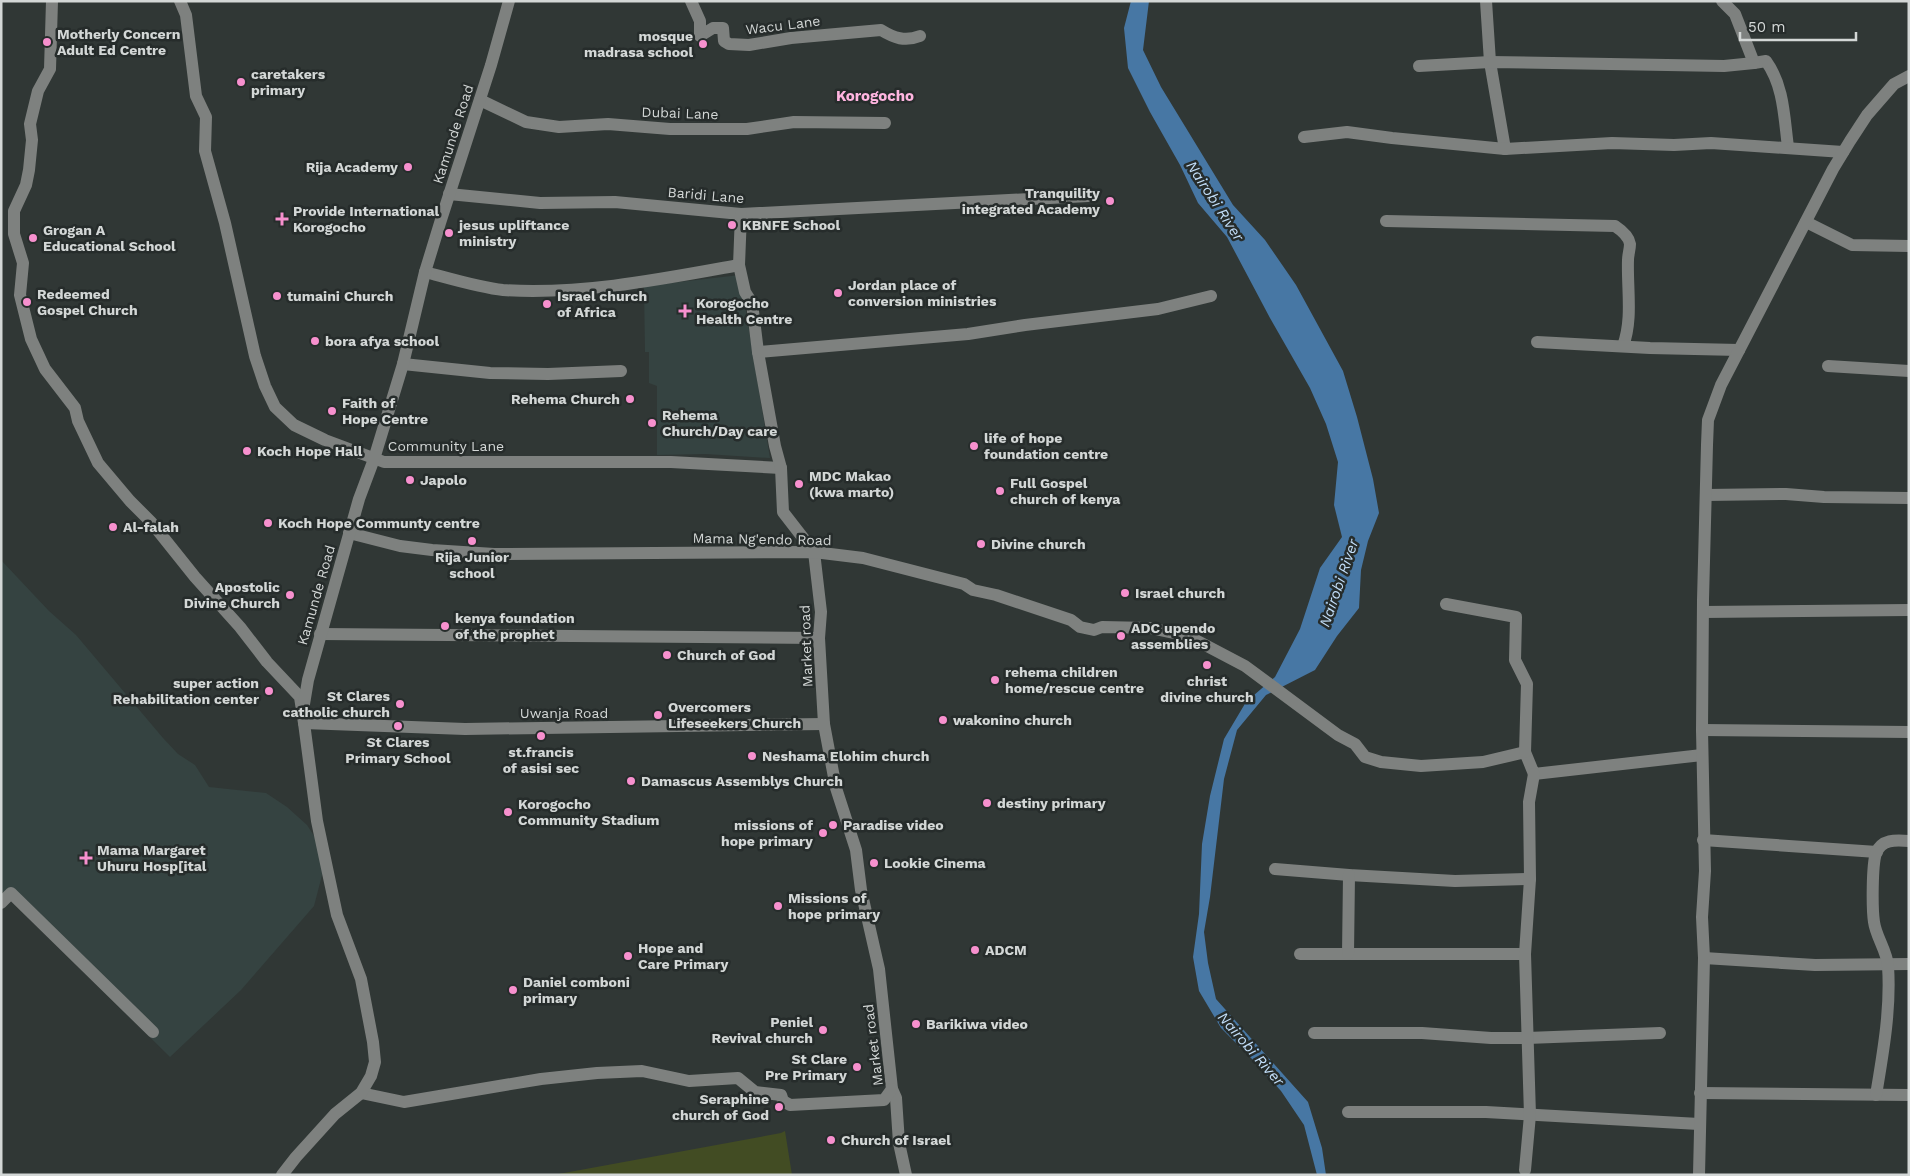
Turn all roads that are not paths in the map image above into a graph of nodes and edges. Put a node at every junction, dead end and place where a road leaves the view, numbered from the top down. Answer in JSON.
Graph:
{"nodes":[{"id":1,"x":52,"y":1,"type":"edge"},
{"id":2,"x":180,"y":1,"type":"edge"},
{"id":3,"x":509,"y":1,"type":"edge"},
{"id":4,"x":691,"y":1,"type":"edge"},
{"id":5,"x":1486,"y":1,"type":"edge"},
{"id":6,"x":1722,"y":1,"type":"edge"},
{"id":7,"x":920,"y":36,"type":"dead end"},
{"id":8,"x":1490,"y":62,"type":"junction"},
{"id":9,"x":1754,"y":63,"type":"junction"},
{"id":10,"x":1419,"y":66,"type":"dead end"},
{"id":11,"x":1909,"y":76,"type":"edge"},
{"id":12,"x":480,"y":100,"type":"junction"},
{"id":13,"x":885,"y":123,"type":"dead end"},
{"id":14,"x":1304,"y":137,"type":"dead end"},
{"id":15,"x":1788,"y":147,"type":"junction"},
{"id":16,"x":1505,"y":149,"type":"junction"},
{"id":17,"x":1843,"y":152,"type":"junction"},
{"id":18,"x":450,"y":194,"type":"junction"},
{"id":19,"x":1088,"y":196,"type":"dead end"},
{"id":20,"x":741,"y":214,"type":"junction"},
{"id":21,"x":1386,"y":221,"type":"dead end"},
{"id":22,"x":1806,"y":222,"type":"junction"},
{"id":23,"x":1909,"y":246,"type":"edge"},
{"id":24,"x":739,"y":265,"type":"junction"},
{"id":25,"x":425,"y":272,"type":"junction"},
{"id":26,"x":1211,"y":296,"type":"dead end"},
{"id":27,"x":1537,"y":342,"type":"dead end"},
{"id":28,"x":1623,"y":346,"type":"junction"},
{"id":29,"x":1739,"y":350,"type":"junction"},
{"id":30,"x":758,"y":352,"type":"junction"},
{"id":31,"x":403,"y":364,"type":"junction"},
{"id":32,"x":1828,"y":366,"type":"dead end"},
{"id":33,"x":621,"y":371,"type":"dead end"},
{"id":34,"x":1909,"y":371,"type":"edge"},
{"id":35,"x":374,"y":459,"type":"junction"},
{"id":36,"x":781,"y":468,"type":"junction"},
{"id":37,"x":1706,"y":495,"type":"junction"},
{"id":38,"x":1909,"y":498,"type":"edge"},
{"id":39,"x":349,"y":533,"type":"junction"},
{"id":40,"x":814,"y":552,"type":"junction"},
{"id":41,"x":1446,"y":604,"type":"dead end"},
{"id":42,"x":1909,"y":610,"type":"edge"},
{"id":43,"x":1703,"y":612,"type":"junction"},
{"id":44,"x":320,"y":634,"type":"junction"},
{"id":45,"x":819,"y":638,"type":"junction"},
{"id":46,"x":304,"y":724,"type":"junction"},
{"id":47,"x":824,"y":724,"type":"junction"},
{"id":48,"x":1702,"y":730,"type":"junction"},
{"id":49,"x":1909,"y":732,"type":"edge"},
{"id":50,"x":1525,"y":752,"type":"junction"},
{"id":51,"x":1702,"y":755,"type":"junction"},
{"id":52,"x":1534,"y":774,"type":"junction"},
{"id":53,"x":1703,"y":840,"type":"junction"},
{"id":54,"x":1909,"y":841,"type":"edge"},
{"id":55,"x":1876,"y":852,"type":"junction"},
{"id":56,"x":1275,"y":869,"type":"dead end"},
{"id":57,"x":1349,"y":875,"type":"junction"},
{"id":58,"x":1530,"y":879,"type":"junction"},
{"id":59,"x":1,"y":903,"type":"edge"},
{"id":60,"x":1300,"y":954,"type":"dead end"},
{"id":61,"x":1348,"y":954,"type":"junction"},
{"id":62,"x":1526,"y":954,"type":"junction"},
{"id":63,"x":1704,"y":958,"type":"junction"},
{"id":64,"x":1888,"y":964,"type":"junction"},
{"id":65,"x":1909,"y":964,"type":"edge"},
{"id":66,"x":153,"y":1032,"type":"dead end"},
{"id":67,"x":1314,"y":1033,"type":"dead end"},
{"id":68,"x":1660,"y":1033,"type":"dead end"},
{"id":69,"x":1527,"y":1038,"type":"junction"},
{"id":70,"x":892,"y":1089,"type":"junction"},
{"id":71,"x":361,"y":1093,"type":"junction"},
{"id":72,"x":1700,"y":1093,"type":"junction"},
{"id":73,"x":1909,"y":1095,"type":"edge"},
{"id":74,"x":1876,"y":1096,"type":"junction"},
{"id":75,"x":1348,"y":1112,"type":"dead end"},
{"id":76,"x":1530,"y":1115,"type":"junction"},
{"id":77,"x":1699,"y":1124,"type":"junction"},
{"id":78,"x":1525,"y":1170,"type":"dead end"},
{"id":79,"x":282,"y":1175,"type":"edge"},
{"id":80,"x":906,"y":1175,"type":"edge"},
{"id":81,"x":1699,"y":1175,"type":"edge"}],
"edges":[{"from":1,"to":46,"type":"street"},
{"from":2,"to":35,"type":"street","name":"Community Lane"},
{"from":3,"to":12,"type":"street","name":"Kamunde Road"},
{"from":4,"to":7,"type":"street","name":"Wacu Lane"},
{"from":5,"to":8,"type":"street"},
{"from":6,"to":9,"type":"street"},
{"from":8,"to":9,"type":"street"},
{"from":8,"to":10,"type":"street"},
{"from":8,"to":16,"type":"street"},
{"from":9,"to":15,"type":"street"},
{"from":11,"to":17,"type":"street"},
{"from":12,"to":13,"type":"street","name":"Dubai Lane"},
{"from":12,"to":18,"type":"street","name":"Kamunde Road"},
{"from":14,"to":16,"type":"street"},
{"from":15,"to":16,"type":"street"},
{"from":15,"to":17,"type":"street"},
{"from":17,"to":22,"type":"street"},
{"from":18,"to":20,"type":"street","name":"Baridi Lane"},
{"from":18,"to":25,"type":"street","name":"Kamunde Road"},
{"from":19,"to":20,"type":"street","name":"Baridi Lane"},
{"from":20,"to":24,"type":"street"},
{"from":21,"to":28,"type":"street"},
{"from":22,"to":23,"type":"street"},
{"from":22,"to":29,"type":"street"},
{"from":24,"to":25,"type":"street"},
{"from":24,"to":30,"type":"street"},
{"from":25,"to":31,"type":"street","name":"Kamunde Road"},
{"from":26,"to":30,"type":"street"},
{"from":27,"to":28,"type":"street"},
{"from":28,"to":29,"type":"street"},
{"from":29,"to":37,"type":"street"},
{"from":30,"to":36,"type":"street"},
{"from":31,"to":33,"type":"street"},
{"from":31,"to":35,"type":"street","name":"Kamunde Road"},
{"from":32,"to":34,"type":"street"},
{"from":35,"to":36,"type":"street","name":"Community Lane"},
{"from":35,"to":39,"type":"street","name":"Kamunde Road"},
{"from":36,"to":40,"type":"street"},
{"from":37,"to":38,"type":"street"},
{"from":37,"to":43,"type":"street"},
{"from":39,"to":40,"type":"street","name":"Mama Ng'endo Road"},
{"from":39,"to":44,"type":"street","name":"Kamunde Road"},
{"from":40,"to":45,"type":"street","name":"Market road"},
{"from":40,"to":50,"type":"street","name":"Mama Ng'endo Road"},
{"from":41,"to":50,"type":"street"},
{"from":42,"to":43,"type":"street"},
{"from":43,"to":48,"type":"street"},
{"from":44,"to":45,"type":"street"},
{"from":44,"to":46,"type":"street","name":"Kamunde Road"},
{"from":45,"to":47,"type":"street","name":"Market road"},
{"from":46,"to":47,"type":"street","name":"Uwanja Road"},
{"from":46,"to":71,"type":"street","name":"Kamunde Road"},
{"from":47,"to":70,"type":"street","name":"Market road"},
{"from":48,"to":49,"type":"street"},
{"from":48,"to":51,"type":"street"},
{"from":50,"to":52,"type":"street"},
{"from":51,"to":52,"type":"street"},
{"from":51,"to":53,"type":"street"},
{"from":52,"to":58,"type":"street"},
{"from":53,"to":55,"type":"street"},
{"from":53,"to":63,"type":"street"},
{"from":54,"to":55,"type":"street"},
{"from":55,"to":64,"type":"street"},
{"from":56,"to":57,"type":"street"},
{"from":57,"to":58,"type":"street"},
{"from":57,"to":61,"type":"street"},
{"from":58,"to":62,"type":"street"},
{"from":59,"to":66,"type":"street"},
{"from":60,"to":61,"type":"street"},
{"from":61,"to":62,"type":"street"},
{"from":62,"to":69,"type":"street"},
{"from":63,"to":64,"type":"street"},
{"from":63,"to":72,"type":"street"},
{"from":64,"to":65,"type":"street"},
{"from":64,"to":74,"type":"street"},
{"from":67,"to":69,"type":"street"},
{"from":68,"to":69,"type":"street"},
{"from":69,"to":76,"type":"street"},
{"from":70,"to":71,"type":"street"},
{"from":70,"to":80,"type":"street","name":"Market road"},
{"from":71,"to":79,"type":"street","name":"Kamunde Road"},
{"from":72,"to":74,"type":"street"},
{"from":72,"to":77,"type":"street"},
{"from":73,"to":74,"type":"street"},
{"from":75,"to":76,"type":"street"},
{"from":76,"to":77,"type":"street"},
{"from":76,"to":78,"type":"street"},
{"from":77,"to":81,"type":"street"}]}
